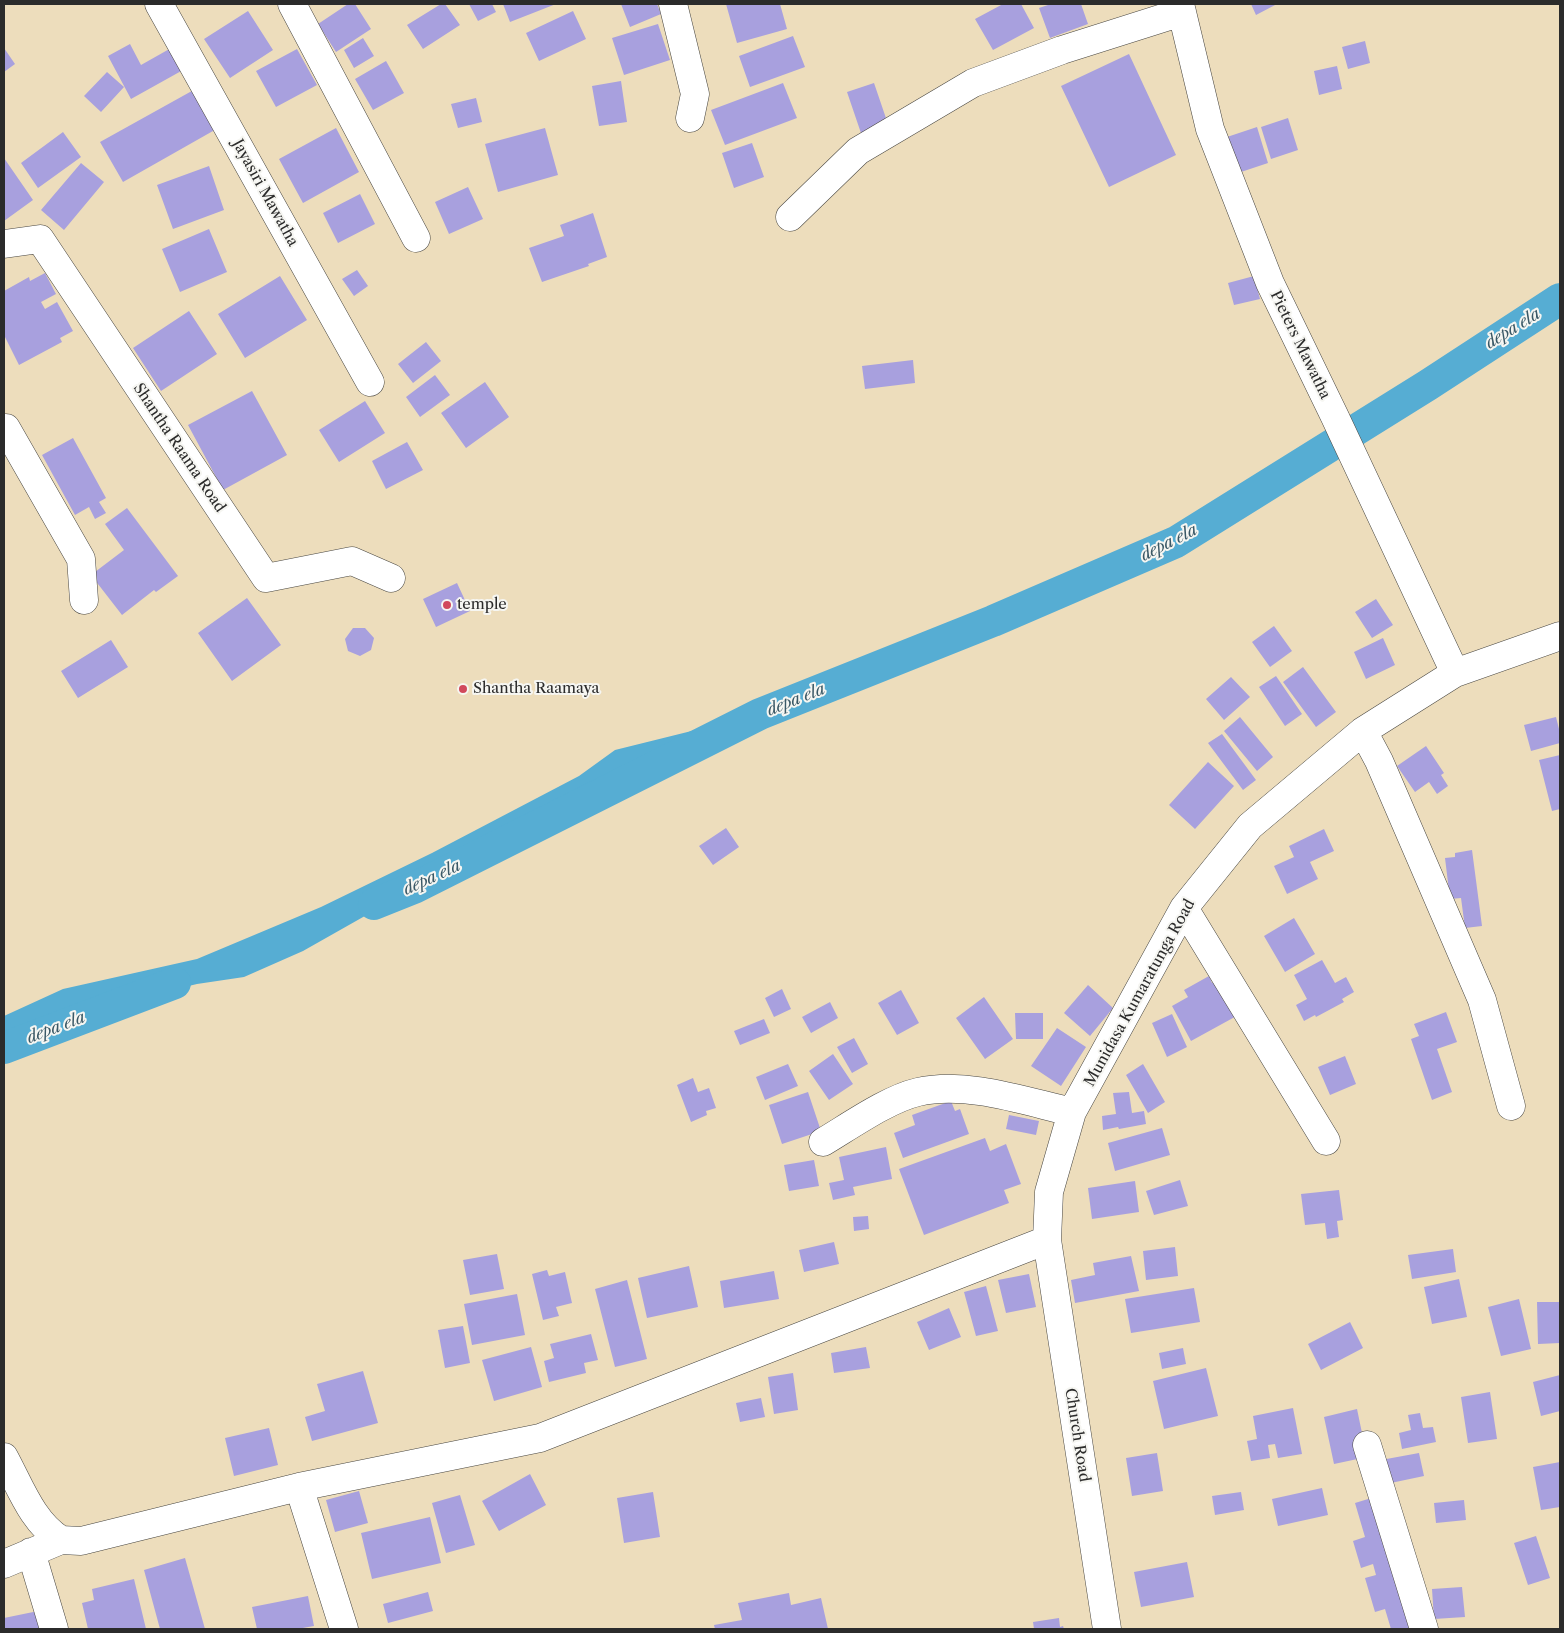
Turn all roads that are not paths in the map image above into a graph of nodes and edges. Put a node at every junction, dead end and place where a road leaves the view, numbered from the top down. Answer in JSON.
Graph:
{"nodes":[{"id":1,"x":160,"y":4,"type":"edge"},
{"id":2,"x":292,"y":4,"type":"edge"},
{"id":3,"x":673,"y":4,"type":"edge"},
{"id":4,"x":1181,"y":8,"type":"edge"},
{"id":5,"x":690,"y":118,"type":"dead end"},
{"id":6,"x":790,"y":217,"type":"dead end"},
{"id":7,"x":416,"y":238,"type":"dead end"},
{"id":8,"x":4,"y":244,"type":"edge"},
{"id":9,"x":370,"y":382,"type":"dead end"},
{"id":10,"x":4,"y":429,"type":"edge"},
{"id":11,"x":391,"y":578,"type":"dead end"},
{"id":12,"x":84,"y":600,"type":"dead end"},
{"id":13,"x":1560,"y":636,"type":"edge"},
{"id":14,"x":1455,"y":673,"type":"junction"},
{"id":15,"x":1364,"y":731,"type":"junction"},
{"id":16,"x":1184,"y":908,"type":"junction"},
{"id":17,"x":1511,"y":1106,"type":"dead end"},
{"id":18,"x":1072,"y":1112,"type":"junction"},
{"id":19,"x":1326,"y":1141,"type":"dead end"},
{"id":20,"x":823,"y":1142,"type":"dead end"},
{"id":21,"x":1047,"y":1240,"type":"junction"},
{"id":22,"x":1367,"y":1446,"type":"dead end"},
{"id":23,"x":4,"y":1456,"type":"edge"},
{"id":24,"x":299,"y":1487,"type":"junction"},
{"id":25,"x":61,"y":1540,"type":"junction"},
{"id":26,"x":31,"y":1552,"type":"junction"},
{"id":27,"x":4,"y":1564,"type":"edge"},
{"id":28,"x":54,"y":1629,"type":"edge"},
{"id":29,"x":344,"y":1629,"type":"edge"},
{"id":30,"x":1107,"y":1629,"type":"edge"},
{"id":31,"x":1424,"y":1629,"type":"edge"}],
"edges":[{"from":1,"to":9,"type":"street","name":"Jayasiri Mawatha"},
{"from":2,"to":7,"type":"street"},
{"from":3,"to":5,"type":"street"},
{"from":4,"to":6,"type":"street"},
{"from":4,"to":14,"type":"street","name":"Pieters Mawatha"},
{"from":8,"to":11,"type":"street","name":"Shantha Raama Road"},
{"from":10,"to":12,"type":"street"},
{"from":13,"to":14,"type":"street","name":"Munidasa Kumaratunga Road"},
{"from":14,"to":15,"type":"street","name":"Munidasa Kumaratunga Road"},
{"from":15,"to":16,"type":"street","name":"Munidasa Kumaratunga Road"},
{"from":15,"to":17,"type":"street"},
{"from":16,"to":18,"type":"street","name":"Munidasa Kumaratunga Road"},
{"from":16,"to":19,"type":"street"},
{"from":18,"to":20,"type":"street"},
{"from":18,"to":21,"type":"street","name":"Munidasa Kumaratunga Road"},
{"from":21,"to":24,"type":"street"},
{"from":21,"to":30,"type":"street","name":"Church Road"},
{"from":22,"to":31,"type":"street"},
{"from":23,"to":25,"type":"street"},
{"from":24,"to":25,"type":"street"},
{"from":24,"to":29,"type":"street"},
{"from":25,"to":26,"type":"street"},
{"from":26,"to":27,"type":"street"},
{"from":26,"to":28,"type":"street"}]}
